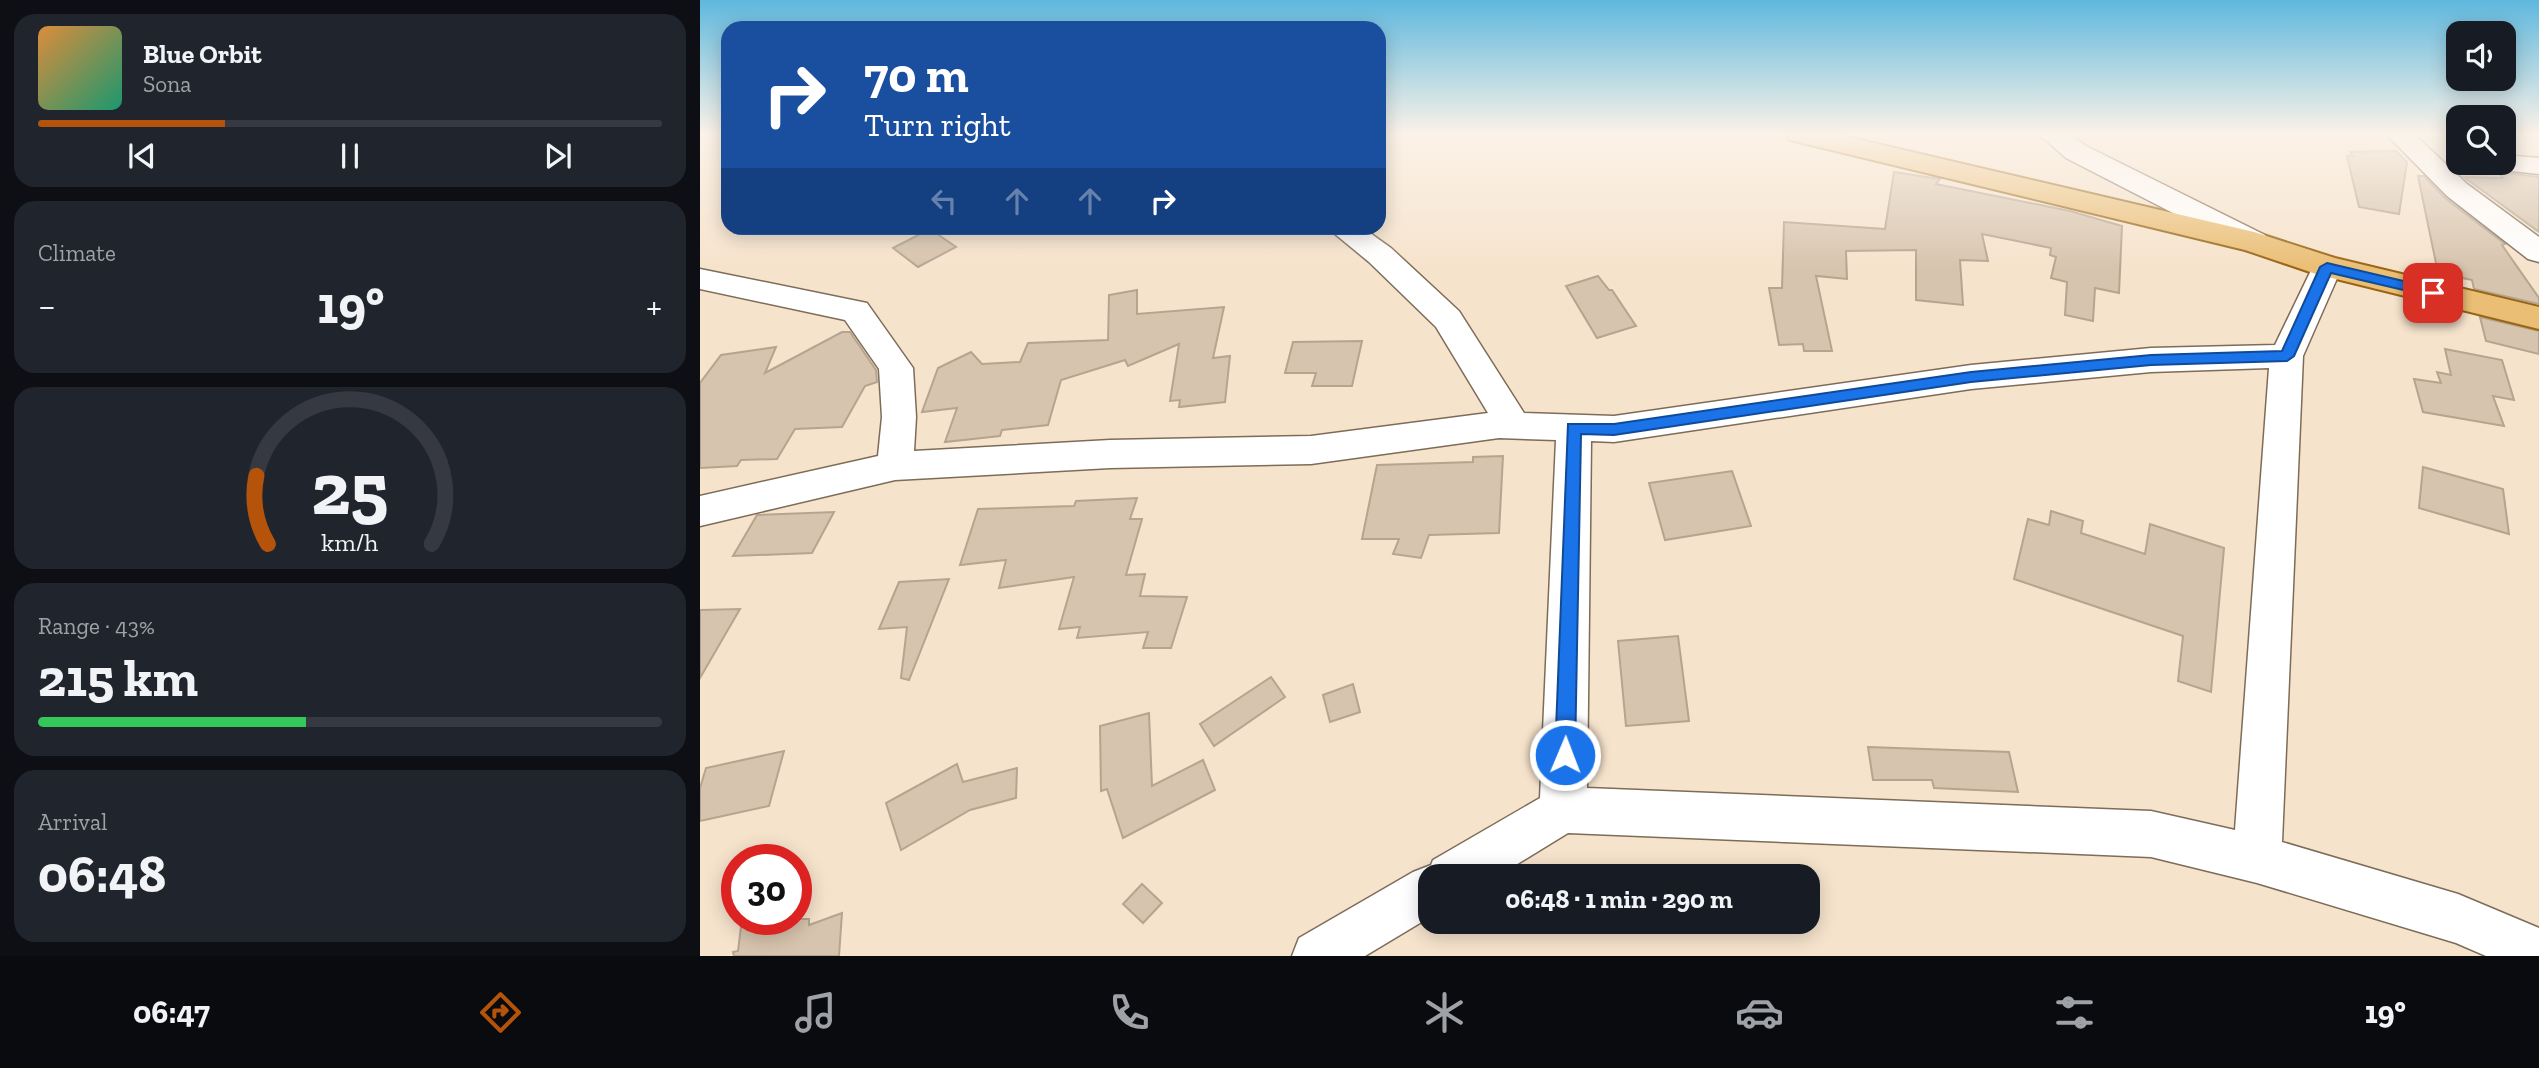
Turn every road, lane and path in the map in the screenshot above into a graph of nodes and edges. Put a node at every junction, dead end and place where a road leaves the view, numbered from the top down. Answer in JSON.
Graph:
{"nodes":[{"id":1,"x":1987,"y":179,"type":"edge"},
{"id":2,"x":2128,"y":179,"type":"edge"},
{"id":3,"x":2446,"y":179,"type":"edge"},
{"id":4,"x":1354,"y":235,"type":"edge"},
{"id":5,"x":2253,"y":242,"type":"junction"},
{"id":6,"x":2539,"y":252,"type":"edge"},
{"id":7,"x":2327,"y":267,"type":"junction"},
{"id":8,"x":700,"y":279,"type":"edge"},
{"id":9,"x":2539,"y":318,"type":"edge"},
{"id":10,"x":2287,"y":356,"type":"junction"},
{"id":11,"x":1514,"y":426,"type":"junction"},
{"id":12,"x":1574,"y":428,"type":"junction"},
{"id":13,"x":895,"y":466,"type":"junction"},
{"id":14,"x":700,"y":511,"type":"edge"},
{"id":15,"x":1563,"y":810,"type":"junction"},
{"id":16,"x":2257,"y":859,"type":"junction"},
{"id":17,"x":1472,"y":864,"type":"edge"},
{"id":18,"x":1418,"y":896,"type":"edge"},
{"id":19,"x":2539,"y":953,"type":"edge"},
{"id":20,"x":1317,"y":956,"type":"edge"}],
"edges":[{"from":1,"to":5,"type":"main road"},
{"from":2,"to":5,"type":"street"},
{"from":3,"to":6,"type":"street"},
{"from":4,"to":11,"type":"street"},
{"from":5,"to":7,"type":"main road"},
{"from":7,"to":9,"type":"main road"},
{"from":7,"to":10,"type":"street"},
{"from":8,"to":13,"type":"street"},
{"from":10,"to":12,"type":"street"},
{"from":10,"to":16,"type":"street"},
{"from":11,"to":12,"type":"street"},
{"from":11,"to":13,"type":"street"},
{"from":12,"to":15,"type":"street"},
{"from":13,"to":14,"type":"street"},
{"from":15,"to":16,"type":"street"},
{"from":15,"to":17,"type":"street"},
{"from":16,"to":19,"type":"street"},
{"from":18,"to":20,"type":"street"}]}
